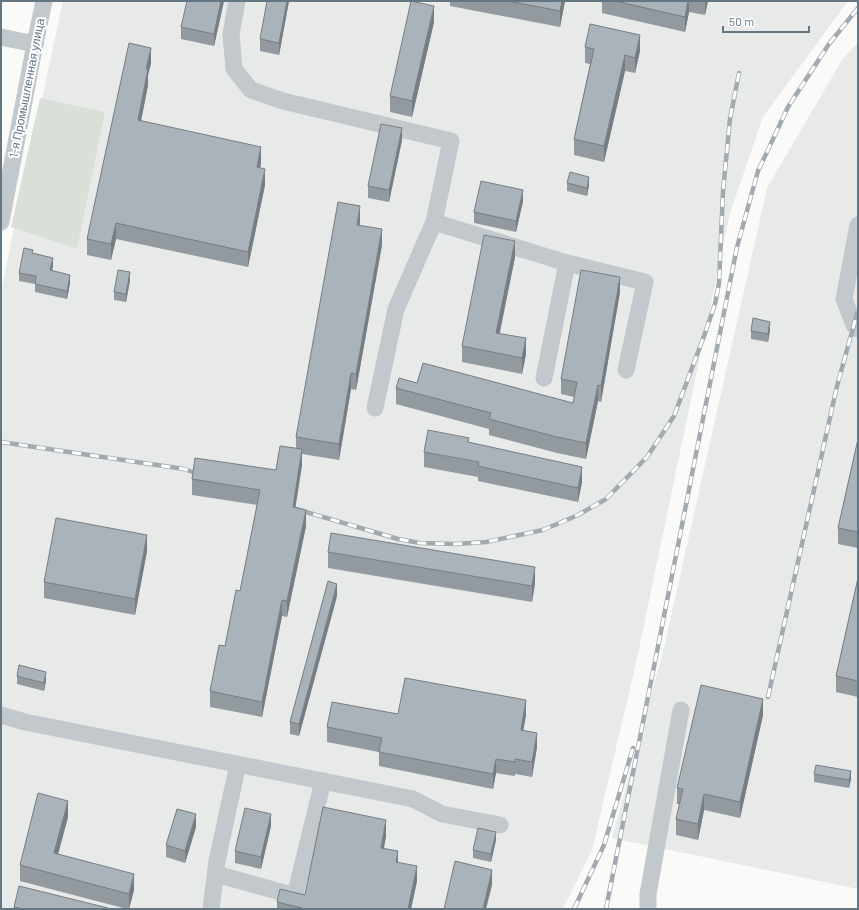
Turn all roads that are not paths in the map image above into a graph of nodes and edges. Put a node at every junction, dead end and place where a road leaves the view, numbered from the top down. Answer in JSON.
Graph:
{"nodes":[{"id":1,"x":44,"y":1,"type":"edge"},
{"id":2,"x":237,"y":1,"type":"edge"},
{"id":3,"x":1,"y":37,"type":"edge"},
{"id":4,"x":35,"y":44,"type":"junction"},
{"id":5,"x":1,"y":222,"type":"edge"},
{"id":6,"x":434,"y":222,"type":"junction"},
{"id":7,"x":858,"y":225,"type":"edge"},
{"id":8,"x":567,"y":263,"type":"junction"},
{"id":9,"x":858,"y":329,"type":"edge"},
{"id":10,"x":626,"y":370,"type":"dead end"},
{"id":11,"x":544,"y":378,"type":"dead end"},
{"id":12,"x":376,"y":408,"type":"dead end"},
{"id":13,"x":681,"y":710,"type":"dead end"},
{"id":14,"x":1,"y":716,"type":"edge"},
{"id":15,"x":238,"y":764,"type":"junction"},
{"id":16,"x":323,"y":781,"type":"junction"},
{"id":17,"x":500,"y":825,"type":"dead end"},
{"id":18,"x":216,"y":874,"type":"junction"},
{"id":19,"x":211,"y":909,"type":"edge"},
{"id":20,"x":648,"y":909,"type":"edge"}],
"edges":[{"from":1,"to":4,"type":"street","name":"1-я Промышленная улица"},
{"from":2,"to":6,"type":"street"},
{"from":3,"to":4,"type":"street"},
{"from":4,"to":5,"type":"street","name":"1-я Промышленная улица"},
{"from":6,"to":8,"type":"street"},
{"from":6,"to":12,"type":"street"},
{"from":7,"to":9,"type":"street"},
{"from":8,"to":10,"type":"street"},
{"from":8,"to":11,"type":"street"},
{"from":13,"to":20,"type":"street"},
{"from":14,"to":15,"type":"street"},
{"from":15,"to":16,"type":"street"},
{"from":15,"to":18,"type":"street"},
{"from":16,"to":17,"type":"street"},
{"from":16,"to":18,"type":"street"},
{"from":18,"to":19,"type":"street"}]}
